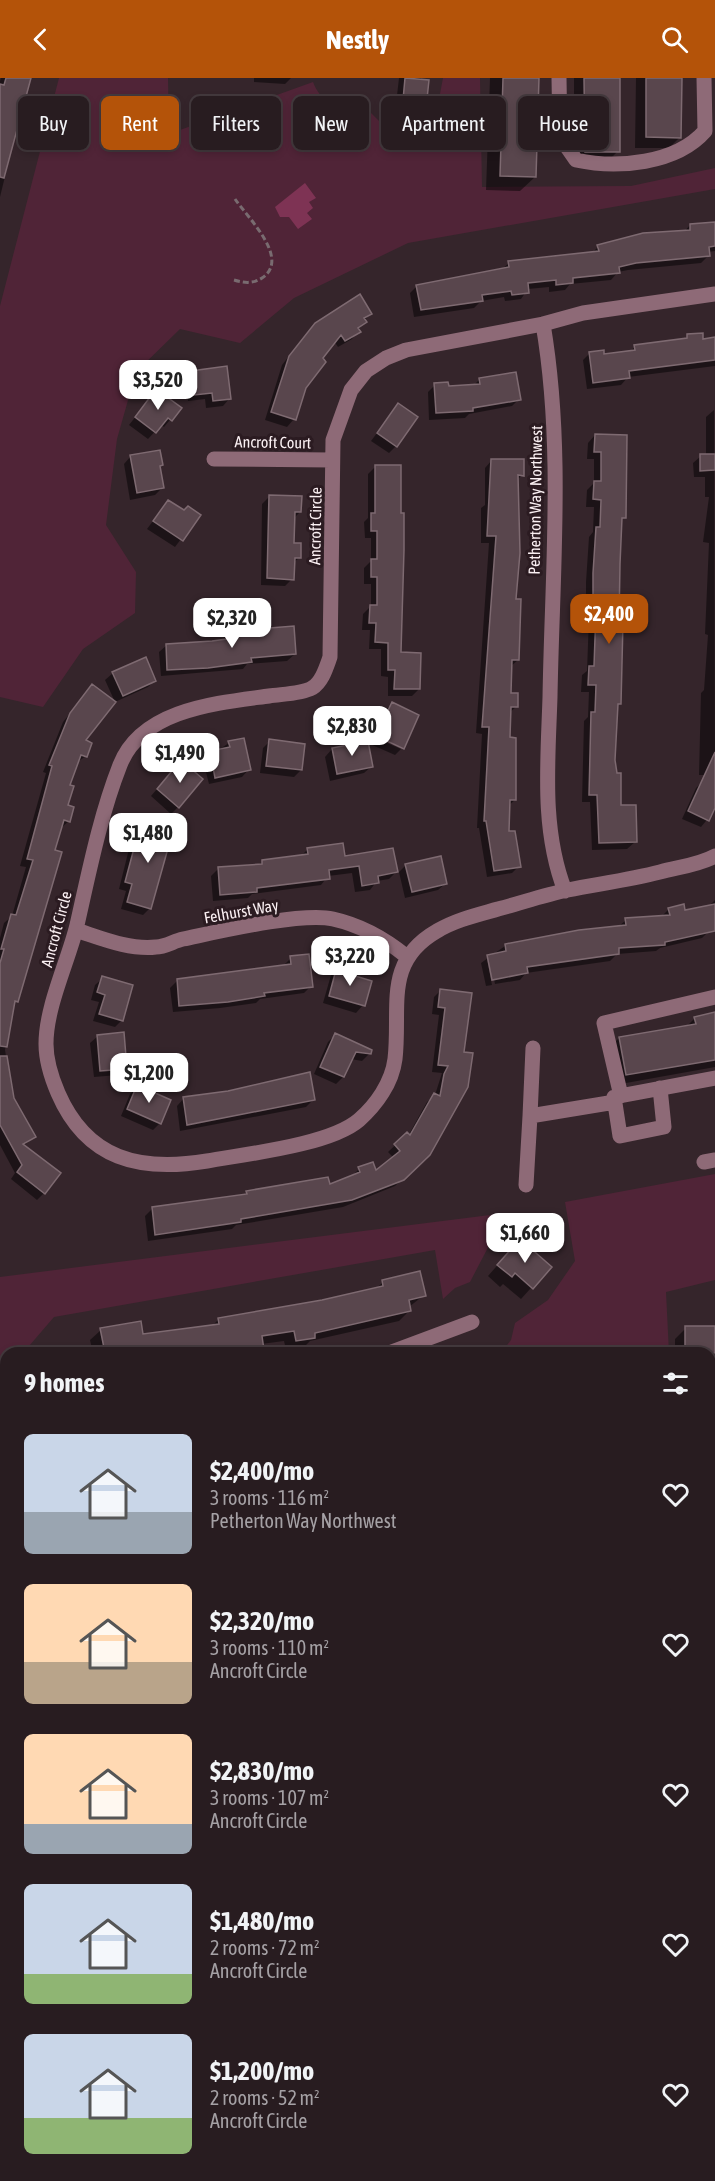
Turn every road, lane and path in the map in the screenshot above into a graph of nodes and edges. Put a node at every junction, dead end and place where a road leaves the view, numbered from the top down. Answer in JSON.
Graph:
{"nodes":[{"id":1,"x":559,"y":78,"type":"edge"},
{"id":2,"x":704,"y":78,"type":"edge"},
{"id":3,"x":235,"y":198,"type":"dead end"},
{"id":4,"x":234,"y":280,"type":"dead end"},
{"id":5,"x":715,"y":294,"type":"edge"},
{"id":6,"x":543,"y":324,"type":"junction"},
{"id":7,"x":214,"y":459,"type":"dead end"},
{"id":8,"x":332,"y":460,"type":"junction"},
{"id":9,"x":715,"y":856,"type":"edge"},
{"id":10,"x":565,"y":891,"type":"junction"},
{"id":11,"x":76,"y":930,"type":"junction"},
{"id":12,"x":406,"y":956,"type":"junction"},
{"id":13,"x":715,"y":997,"type":"edge"},
{"id":14,"x":533,"y":1048,"type":"dead end"},
{"id":15,"x":715,"y":1078,"type":"edge"},
{"id":16,"x":660,"y":1088,"type":"junction"},
{"id":17,"x":618,"y":1099,"type":"junction"},
{"id":18,"x":531,"y":1116,"type":"junction"},
{"id":19,"x":526,"y":1185,"type":"dead end"},
{"id":20,"x":472,"y":1322,"type":"dead end"},
{"id":21,"x":405,"y":1347,"type":"edge"}],
"edges":[{"from":1,"to":2,"type":"street"},
{"from":3,"to":4,"type":"path"},
{"from":5,"to":6,"type":"street","name":"Ancroft Circle"},
{"from":6,"to":8,"type":"street","name":"Ancroft Circle"},
{"from":6,"to":10,"type":"street","name":"Petherton Way Northwest"},
{"from":7,"to":8,"type":"street","name":"Ancroft Court"},
{"from":8,"to":11,"type":"street","name":"Ancroft Circle"},
{"from":9,"to":10,"type":"street"},
{"from":10,"to":12,"type":"street"},
{"from":11,"to":12,"type":"street","name":"Felhurst Way"},
{"from":11,"to":12,"type":"street","name":"Ancroft Circle"},
{"from":13,"to":17,"type":"street"},
{"from":14,"to":18,"type":"street"},
{"from":15,"to":16,"type":"street"},
{"from":16,"to":17,"type":"street"},
{"from":16,"to":17,"type":"street"},
{"from":17,"to":18,"type":"street"},
{"from":18,"to":19,"type":"street"},
{"from":20,"to":21,"type":"street"}]}
